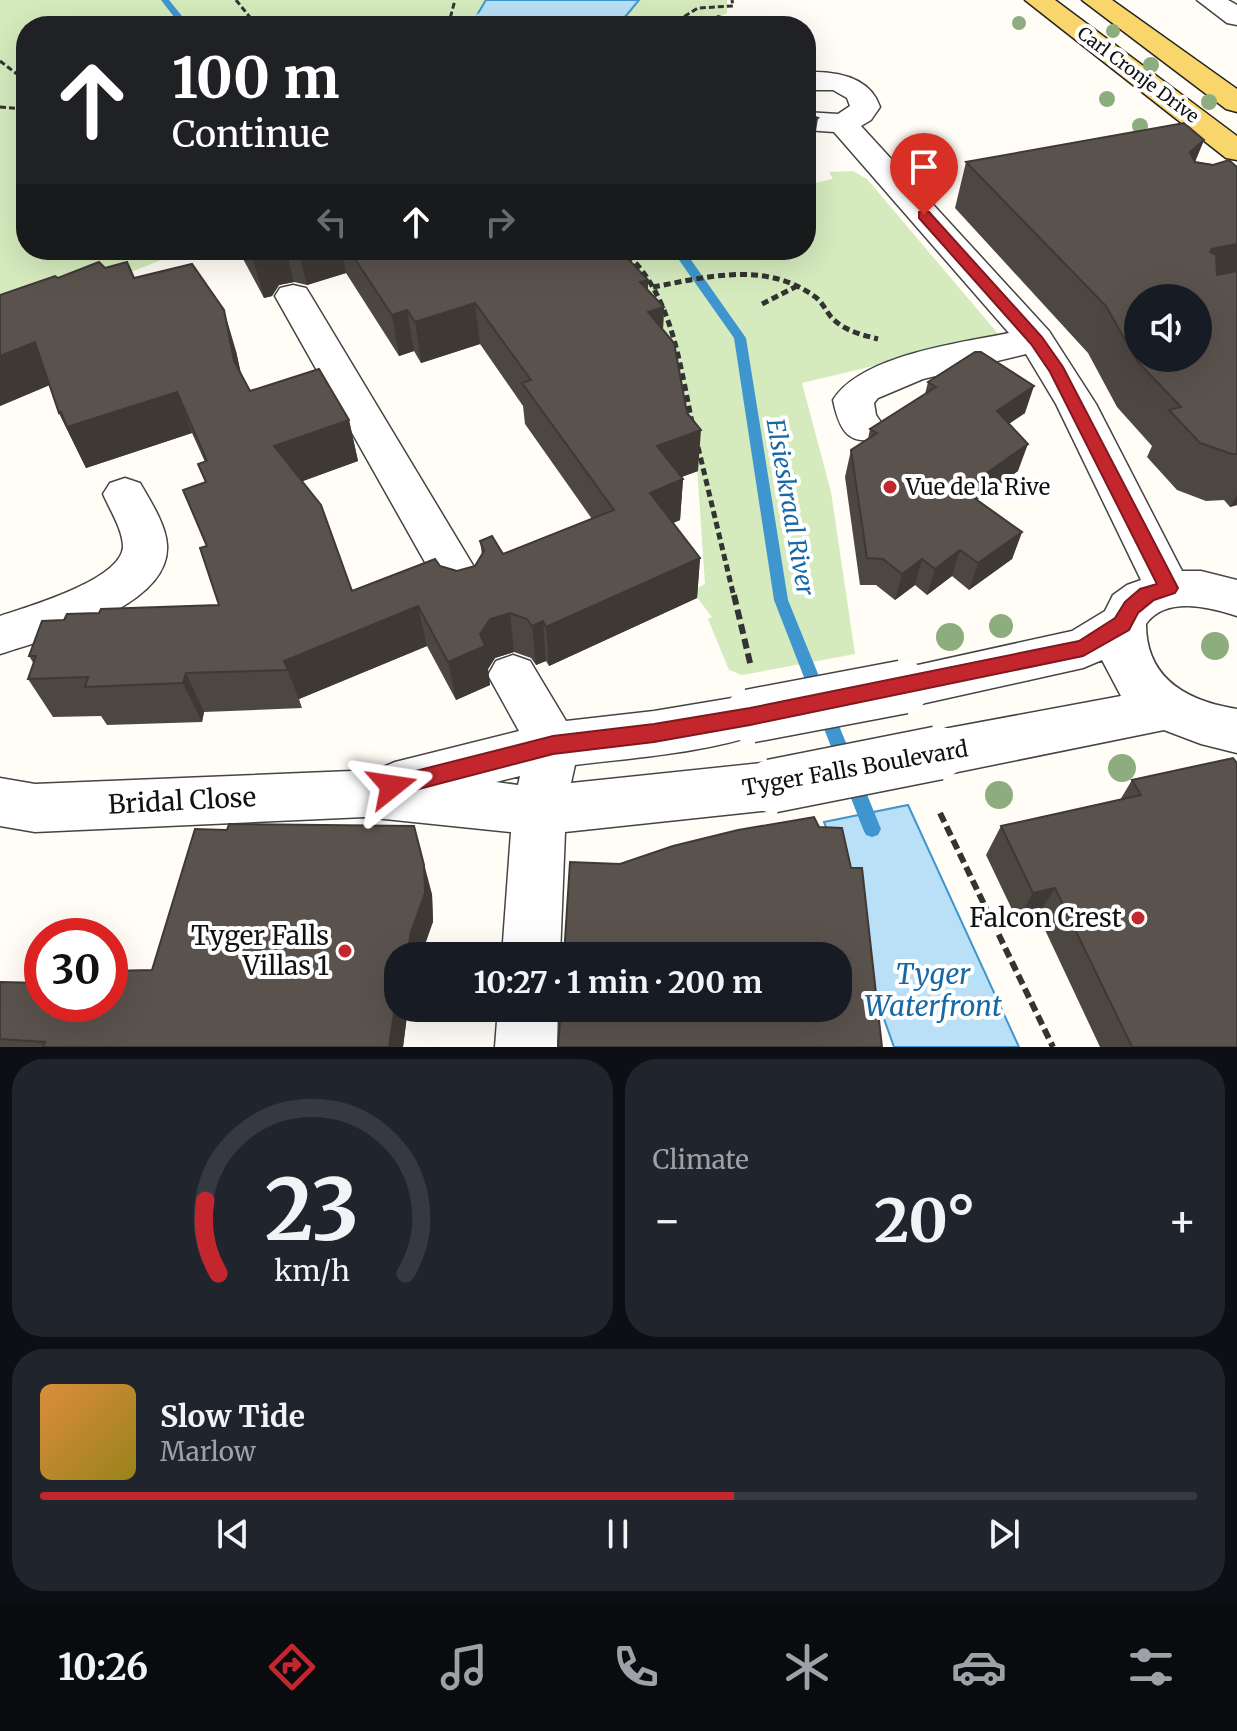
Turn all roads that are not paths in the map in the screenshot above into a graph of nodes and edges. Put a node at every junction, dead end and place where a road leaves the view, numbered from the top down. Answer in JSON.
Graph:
{"nodes":[{"id":1,"x":1038,"y":0,"type":"edge"},
{"id":2,"x":1095,"y":0,"type":"edge"},
{"id":3,"x":1210,"y":0,"type":"edge"},
{"id":4,"x":1237,"y":17,"type":"edge"},
{"id":5,"x":816,"y":82,"type":"edge"},
{"id":6,"x":1237,"y":103,"type":"edge"},
{"id":7,"x":824,"y":121,"type":"edge"},
{"id":8,"x":1225,"y":142,"type":"edge"},
{"id":9,"x":1223,"y":179,"type":"edge"},
{"id":10,"x":293,"y":296,"type":"dead end"},
{"id":11,"x":1036,"y":340,"type":"junction"},
{"id":12,"x":865,"y":428,"type":"dead end"},
{"id":13,"x":125,"y":494,"type":"dead end"},
{"id":14,"x":1168,"y":588,"type":"junction"},
{"id":15,"x":464,"y":590,"type":"edge"},
{"id":16,"x":1237,"y":598,"type":"edge"},
{"id":17,"x":1122,"y":624,"type":"junction"},
{"id":18,"x":0,"y":635,"type":"edge"},
{"id":19,"x":513,"y":675,"type":"dead end"},
{"id":20,"x":1169,"y":708,"type":"junction"},
{"id":21,"x":1237,"y":731,"type":"edge"},
{"id":22,"x":553,"y":745,"type":"junction"},
{"id":23,"x":365,"y":793,"type":"junction"},
{"id":24,"x":0,"y":802,"type":"edge"},
{"id":25,"x":539,"y":811,"type":"junction"},
{"id":26,"x":532,"y":942,"type":"edge"},
{"id":27,"x":527,"y":1022,"type":"edge"},
{"id":28,"x":526,"y":1047,"type":"edge"}],
"edges":[{"from":1,"to":8,"type":"main road","name":"Carl Cronje Drive"},
{"from":2,"to":6,"type":"main road","name":"Carl Cronje Drive"},
{"from":3,"to":4,"type":"street"},
{"from":5,"to":7,"type":"street"},
{"from":7,"to":11,"type":"street"},
{"from":8,"to":9,"type":"street"},
{"from":10,"to":15,"type":"street"},
{"from":11,"to":12,"type":"street"},
{"from":11,"to":14,"type":"street"},
{"from":13,"to":18,"type":"street"},
{"from":14,"to":16,"type":"street"},
{"from":14,"to":17,"type":"street"},
{"from":17,"to":20,"type":"street"},
{"from":17,"to":22,"type":"street","bridge":true},
{"from":19,"to":22,"type":"street"},
{"from":20,"to":21,"type":"street"},
{"from":20,"to":25,"type":"street","name":"Tyger Falls Boulevard","bridge":true},
{"from":22,"to":23,"type":"street"},
{"from":22,"to":25,"type":"street"},
{"from":23,"to":24,"type":"street","name":"Bridal Close"},
{"from":23,"to":25,"type":"street","name":"Tyger Falls Boulevard"},
{"from":25,"to":26,"type":"street"},
{"from":27,"to":28,"type":"street"}]}
